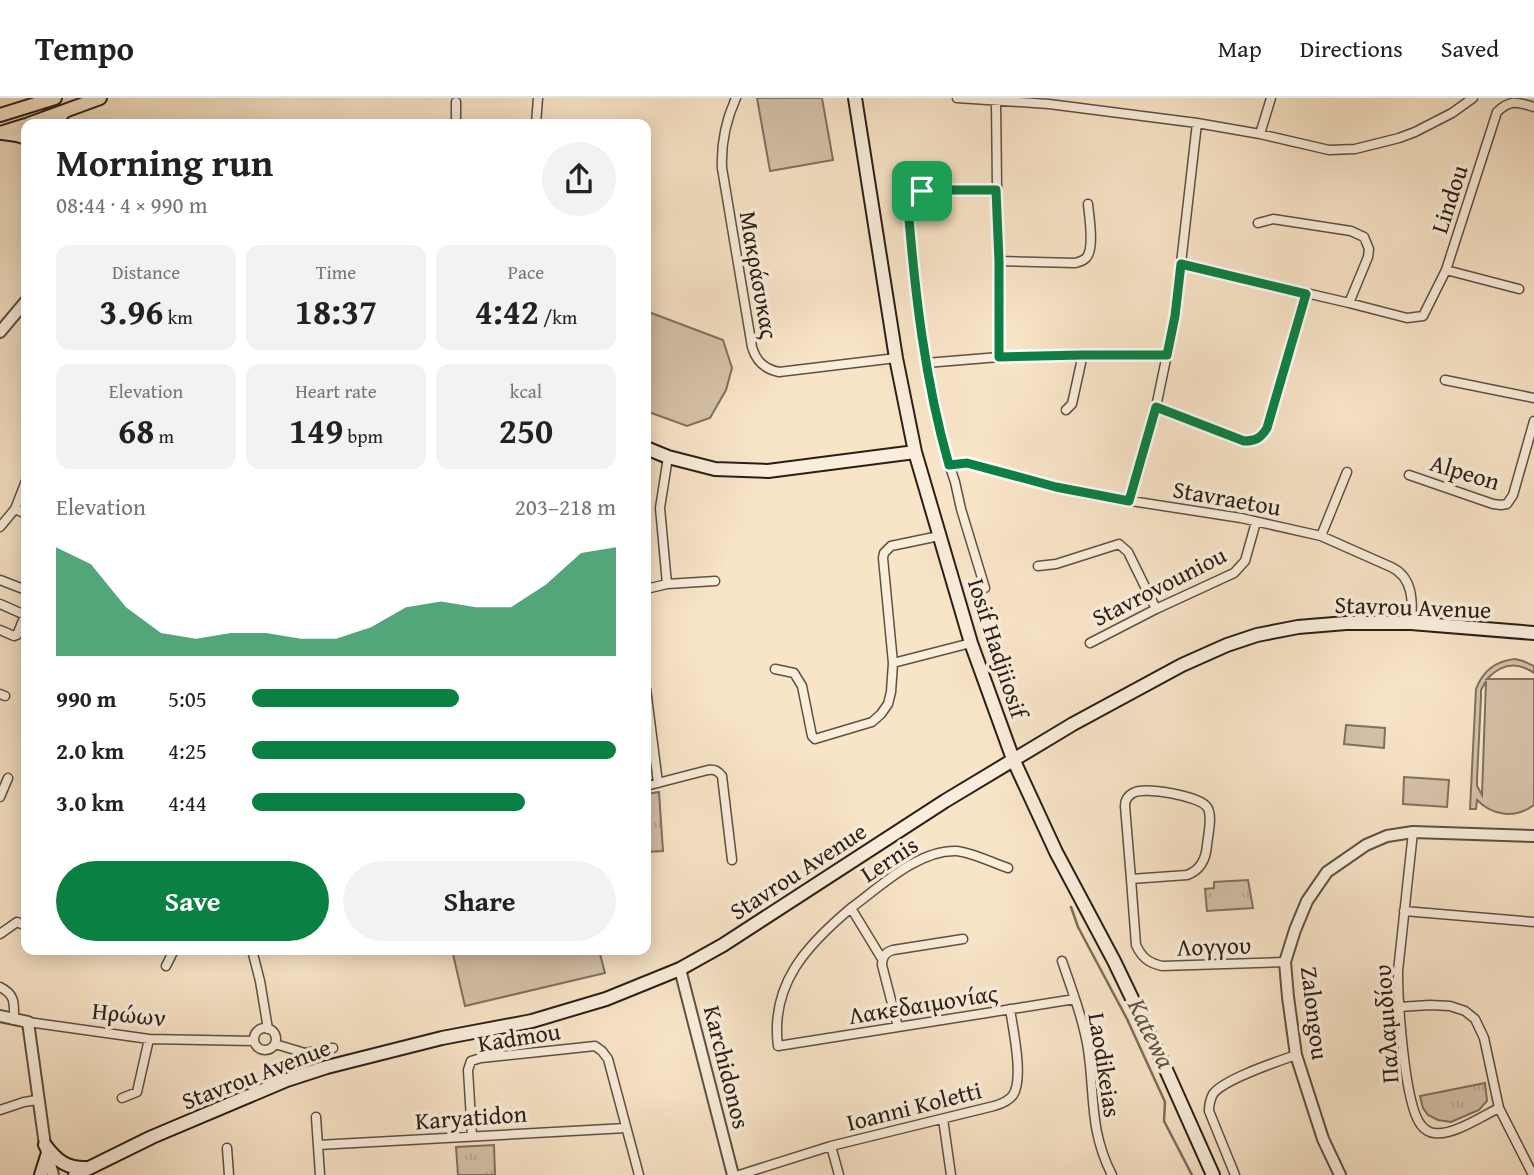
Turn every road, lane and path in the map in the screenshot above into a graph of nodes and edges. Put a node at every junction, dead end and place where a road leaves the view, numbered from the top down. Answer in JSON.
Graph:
{"nodes":[{"id":1,"x":55,"y":98,"type":"edge"},
{"id":2,"x":100,"y":98,"type":"edge"},
{"id":3,"x":538,"y":98,"type":"edge"},
{"id":4,"x":855,"y":98,"type":"edge"},
{"id":5,"x":957,"y":98,"type":"edge"},
{"id":6,"x":1271,"y":98,"type":"edge"},
{"id":7,"x":1474,"y":98,"type":"edge"},
{"id":8,"x":732,"y":100,"type":"edge"},
{"id":9,"x":996,"y":101,"type":"junction"},
{"id":10,"x":1049,"y":101,"type":"edge"},
{"id":11,"x":456,"y":102,"type":"dead end"},
{"id":12,"x":1534,"y":107,"type":"edge"},
{"id":13,"x":62,"y":113,"type":"junction"},
{"id":14,"x":0,"y":115,"type":"edge"},
{"id":15,"x":45,"y":119,"type":"edge"},
{"id":16,"x":57,"y":119,"type":"edge"},
{"id":17,"x":456,"y":119,"type":"edge"},
{"id":18,"x":536,"y":119,"type":"edge"},
{"id":19,"x":1197,"y":123,"type":"junction"},
{"id":20,"x":21,"y":127,"type":"edge"},
{"id":21,"x":1,"y":133,"type":"edge"},
{"id":22,"x":1260,"y":134,"type":"junction"},
{"id":23,"x":21,"y":136,"type":"edge"},
{"id":24,"x":996,"y":190,"type":"junction"},
{"id":25,"x":1088,"y":204,"type":"dead end"},
{"id":26,"x":1258,"y":223,"type":"dead end"},
{"id":27,"x":999,"y":261,"type":"junction"},
{"id":28,"x":1181,"y":264,"type":"junction"},
{"id":29,"x":1446,"y":270,"type":"junction"},
{"id":30,"x":1519,"y":289,"type":"dead end"},
{"id":31,"x":1306,"y":294,"type":"junction"},
{"id":32,"x":1349,"y":303,"type":"junction"},
{"id":33,"x":21,"y":306,"type":"edge"},
{"id":34,"x":0,"y":332,"type":"edge"},
{"id":35,"x":1083,"y":355,"type":"junction"},
{"id":36,"x":1167,"y":355,"type":"junction"},
{"id":37,"x":999,"y":357,"type":"junction"},
{"id":38,"x":896,"y":358,"type":"junction"},
{"id":39,"x":926,"y":363,"type":"junction"},
{"id":40,"x":1445,"y":380,"type":"dead end"},
{"id":41,"x":1534,"y":398,"type":"edge"},
{"id":42,"x":1156,"y":407,"type":"junction"},
{"id":43,"x":1066,"y":410,"type":"dead end"},
{"id":44,"x":1534,"y":421,"type":"edge"},
{"id":45,"x":651,"y":450,"type":"edge"},
{"id":46,"x":915,"y":452,"type":"junction"},
{"id":47,"x":1530,"y":455,"type":"edge"},
{"id":48,"x":668,"y":457,"type":"junction"},
{"id":49,"x":949,"y":465,"type":"junction"},
{"id":50,"x":1347,"y":472,"type":"dead end"},
{"id":51,"x":1409,"y":475,"type":"dead end"},
{"id":52,"x":21,"y":494,"type":"edge"},
{"id":53,"x":1129,"y":501,"type":"junction"},
{"id":54,"x":15,"y":509,"type":"junction"},
{"id":55,"x":21,"y":512,"type":"edge"},
{"id":56,"x":1255,"y":522,"type":"junction"},
{"id":57,"x":0,"y":527,"type":"edge"},
{"id":58,"x":939,"y":536,"type":"junction"},
{"id":59,"x":1321,"y":536,"type":"junction"},
{"id":60,"x":1038,"y":566,"type":"dead end"},
{"id":61,"x":0,"y":580,"type":"edge"},
{"id":62,"x":715,"y":580,"type":"dead end"},
{"id":63,"x":667,"y":584,"type":"junction"},
{"id":64,"x":21,"y":588,"type":"edge"},
{"id":65,"x":651,"y":588,"type":"edge"},
{"id":66,"x":985,"y":588,"type":"dead end"},
{"id":67,"x":0,"y":604,"type":"edge"},
{"id":68,"x":1156,"y":609,"type":"junction"},
{"id":69,"x":21,"y":612,"type":"edge"},
{"id":70,"x":1411,"y":623,"type":"junction"},
{"id":71,"x":21,"y":626,"type":"edge"},
{"id":72,"x":0,"y":630,"type":"edge"},
{"id":73,"x":1534,"y":633,"type":"edge"},
{"id":74,"x":971,"y":643,"type":"junction"},
{"id":75,"x":1090,"y":643,"type":"dead end"},
{"id":76,"x":892,"y":663,"type":"junction"},
{"id":77,"x":775,"y":669,"type":"dead end"},
{"id":78,"x":651,"y":728,"type":"edge"},
{"id":79,"x":1013,"y":759,"type":"junction"},
{"id":80,"x":8,"y":778,"type":"dead end"},
{"id":81,"x":658,"y":783,"type":"junction"},
{"id":82,"x":651,"y":785,"type":"edge"},
{"id":83,"x":0,"y":797,"type":"edge"},
{"id":84,"x":1413,"y":832,"type":"junction"},
{"id":85,"x":1534,"y":836,"type":"edge"},
{"id":86,"x":732,"y":860,"type":"dead end"},
{"id":87,"x":1008,"y":868,"type":"dead end"},
{"id":88,"x":1131,"y":879,"type":"junction"},
{"id":89,"x":851,"y":908,"type":"junction"},
{"id":90,"x":1405,"y":911,"type":"junction"},
{"id":91,"x":1534,"y":922,"type":"edge"},
{"id":92,"x":21,"y":924,"type":"edge"},
{"id":93,"x":0,"y":934,"type":"edge"},
{"id":94,"x":963,"y":939,"type":"dead end"},
{"id":95,"x":172,"y":955,"type":"edge"},
{"id":96,"x":253,"y":955,"type":"edge"},
{"id":97,"x":882,"y":959,"type":"junction"},
{"id":98,"x":1062,"y":961,"type":"dead end"},
{"id":99,"x":1285,"y":962,"type":"junction"},
{"id":100,"x":166,"y":966,"type":"dead end"},
{"id":101,"x":680,"y":969,"type":"junction"},
{"id":102,"x":0,"y":987,"type":"edge"},
{"id":103,"x":1074,"y":999,"type":"junction"},
{"id":104,"x":1399,"y":1007,"type":"junction"},
{"id":105,"x":1010,"y":1009,"type":"junction"},
{"id":106,"x":0,"y":1016,"type":"edge"},
{"id":107,"x":14,"y":1020,"type":"junction"},
{"id":108,"x":28,"y":1022,"type":"junction"},
{"id":109,"x":898,"y":1027,"type":"junction"},
{"id":110,"x":268,"y":1029,"type":"junction"},
{"id":111,"x":149,"y":1039,"type":"junction"},
{"id":112,"x":254,"y":1041,"type":"junction"},
{"id":113,"x":275,"y":1044,"type":"junction"},
{"id":114,"x":333,"y":1048,"type":"dead end"},
{"id":115,"x":1296,"y":1055,"type":"junction"},
{"id":116,"x":122,"y":1098,"type":"dead end"},
{"id":117,"x":37,"y":1100,"type":"junction"},
{"id":118,"x":1499,"y":1108,"type":"junction"},
{"id":119,"x":0,"y":1110,"type":"edge"},
{"id":120,"x":316,"y":1117,"type":"dead end"},
{"id":121,"x":943,"y":1119,"type":"junction"},
{"id":122,"x":626,"y":1128,"type":"junction"},
{"id":123,"x":472,"y":1136,"type":"junction"},
{"id":124,"x":318,"y":1145,"type":"junction"},
{"id":125,"x":831,"y":1146,"type":"junction"},
{"id":126,"x":227,"y":1148,"type":"dead end"},
{"id":127,"x":46,"y":1150,"type":"junction"},
{"id":128,"x":90,"y":1168,"type":"junction"},
{"id":129,"x":41,"y":1175,"type":"edge"},
{"id":130,"x":52,"y":1175,"type":"edge"},
{"id":131,"x":75,"y":1175,"type":"edge"},
{"id":132,"x":229,"y":1175,"type":"edge"},
{"id":133,"x":320,"y":1175,"type":"edge"},
{"id":134,"x":639,"y":1175,"type":"edge"},
{"id":135,"x":733,"y":1175,"type":"edge"},
{"id":136,"x":738,"y":1175,"type":"edge"},
{"id":137,"x":839,"y":1175,"type":"edge"},
{"id":138,"x":951,"y":1175,"type":"edge"},
{"id":139,"x":1112,"y":1175,"type":"edge"},
{"id":140,"x":1213,"y":1175,"type":"edge"},
{"id":141,"x":1235,"y":1175,"type":"edge"},
{"id":142,"x":1340,"y":1175,"type":"edge"},
{"id":143,"x":1533,"y":1175,"type":"edge"}],
"edges":[{"from":1,"to":14,"type":"main road"},
{"from":2,"to":13,"type":"main road"},
{"from":3,"to":18,"type":"street"},
{"from":4,"to":38,"type":"main road","name":"Iosif Hadjiiosif"},
{"from":5,"to":9,"type":"street"},
{"from":6,"to":22,"type":"street"},
{"from":7,"to":22,"type":"street"},
{"from":8,"to":38,"type":"street","name":"Μακράσυκας"},
{"from":9,"to":10,"type":"street"},
{"from":9,"to":24,"type":"street"},
{"from":10,"to":19,"type":"street"},
{"from":11,"to":17,"type":"street"},
{"from":12,"to":29,"type":"street","name":"Lindou"},
{"from":13,"to":15,"type":"main road"},
{"from":13,"to":16,"type":"main road"},
{"from":19,"to":22,"type":"street"},
{"from":19,"to":28,"type":"street"},
{"from":20,"to":21,"type":"main road"},
{"from":21,"to":23,"type":"main road"},
{"from":24,"to":27,"type":"street"},
{"from":24,"to":39,"type":"street"},
{"from":25,"to":27,"type":"street"},
{"from":26,"to":32,"type":"street"},
{"from":27,"to":37,"type":"street"},
{"from":28,"to":31,"type":"street"},
{"from":28,"to":36,"type":"street"},
{"from":29,"to":30,"type":"street"},
{"from":29,"to":32,"type":"street","name":"Lindou"},
{"from":31,"to":32,"type":"street"},
{"from":31,"to":42,"type":"street"},
{"from":33,"to":34,"type":"street"},
{"from":35,"to":36,"type":"street"},
{"from":35,"to":37,"type":"street"},
{"from":35,"to":43,"type":"street"},
{"from":36,"to":42,"type":"street"},
{"from":37,"to":39,"type":"street"},
{"from":38,"to":46,"type":"main road","name":"Iosif Hadjiiosif"},
{"from":39,"to":49,"type":"street"},
{"from":40,"to":41,"type":"street"},
{"from":42,"to":53,"type":"street"},
{"from":44,"to":47,"type":"street","name":"Alpeon"},
{"from":45,"to":48,"type":"main road"},
{"from":46,"to":48,"type":"main road"},
{"from":46,"to":58,"type":"main road","name":"Iosif Hadjiiosif"},
{"from":47,"to":51,"type":"street","name":"Alpeon"},
{"from":48,"to":63,"type":"street"},
{"from":49,"to":53,"type":"street","name":"Stavraetou"},
{"from":49,"to":66,"type":"street"},
{"from":50,"to":59,"type":"street"},
{"from":52,"to":54,"type":"street"},
{"from":53,"to":56,"type":"street","name":"Stavraetou"},
{"from":54,"to":55,"type":"street"},
{"from":54,"to":57,"type":"street"},
{"from":56,"to":59,"type":"street","name":"Stavraetou"},
{"from":56,"to":68,"type":"street","name":"Stavrovouniou"},
{"from":58,"to":74,"type":"main road","name":"Iosif Hadjiiosif"},
{"from":58,"to":76,"type":"street"},
{"from":59,"to":70,"type":"street","name":"Stavraetou"},
{"from":60,"to":68,"type":"street"},
{"from":61,"to":64,"type":"street"},
{"from":62,"to":63,"type":"street"},
{"from":63,"to":65,"type":"street"},
{"from":67,"to":69,"type":"street"},
{"from":68,"to":75,"type":"street","name":"Stavrovouniou"},
{"from":70,"to":73,"type":"main road","name":"Stavrou Avenue"},
{"from":70,"to":79,"type":"main road","name":"Stavrou Avenue"},
{"from":71,"to":72,"type":"street"},
{"from":74,"to":76,"type":"street"},
{"from":74,"to":79,"type":"main road","name":"Iosif Hadjiiosif"},
{"from":76,"to":77,"type":"street"},
{"from":78,"to":81,"type":"street"},
{"from":79,"to":101,"type":"main road","name":"Stavrou Avenue"},
{"from":79,"to":140,"type":"main road","name":"Iosif Hadjiiosif"},
{"from":80,"to":83,"type":"street"},
{"from":81,"to":82,"type":"street"},
{"from":81,"to":86,"type":"street"},
{"from":84,"to":85,"type":"street","name":"Zalongou"},
{"from":84,"to":90,"type":"street","name":"Παλαμιδίου"},
{"from":84,"to":99,"type":"street","name":"Zalongou"},
{"from":87,"to":89,"type":"street","name":"Lernis"},
{"from":88,"to":88,"type":"street","name":"Λογγου"},
{"from":88,"to":99,"type":"street","name":"Λογγου"},
{"from":89,"to":97,"type":"street","name":"Lernis"},
{"from":89,"to":109,"type":"street","name":"Λακεδαιμονίας"},
{"from":90,"to":91,"type":"street"},
{"from":90,"to":104,"type":"street","name":"Παλαμιδίου"},
{"from":92,"to":93,"type":"street"},
{"from":94,"to":97,"type":"street"},
{"from":95,"to":100,"type":"street"},
{"from":96,"to":110,"type":"street"},
{"from":97,"to":109,"type":"street","name":"Lernis"},
{"from":98,"to":103,"type":"street","name":"Laodikeias"},
{"from":99,"to":115,"type":"street","name":"Zalongou"},
{"from":101,"to":128,"type":"main road","name":"Stavrou Avenue"},
{"from":101,"to":135,"type":"street","name":"Karchidonos"},
{"from":102,"to":107,"type":"street"},
{"from":103,"to":105,"type":"street","name":"Λακεδαιμονίας"},
{"from":103,"to":139,"type":"street","name":"Laodikeias"},
{"from":104,"to":118,"type":"street"},
{"from":104,"to":118,"type":"street","name":"Παλαμιδίου"},
{"from":105,"to":109,"type":"street","name":"Λακεδαιμονίας"},
{"from":105,"to":121,"type":"street","name":"Ioanni Koletti"},
{"from":106,"to":107,"type":"street","name":"Ηρώων"},
{"from":107,"to":108,"type":"street","name":"Ηρώων"},
{"from":108,"to":111,"type":"street","name":"Ηρώων"},
{"from":108,"to":117,"type":"street"},
{"from":110,"to":112,"type":"street"},
{"from":110,"to":113,"type":"street"},
{"from":111,"to":112,"type":"street","name":"Ηρώων"},
{"from":111,"to":116,"type":"street"},
{"from":112,"to":113,"type":"street"},
{"from":113,"to":114,"type":"street"},
{"from":115,"to":141,"type":"street"},
{"from":115,"to":142,"type":"street","name":"Zalongou"},
{"from":117,"to":119,"type":"street"},
{"from":117,"to":127,"type":"street"},
{"from":118,"to":143,"type":"street"},
{"from":120,"to":124,"type":"street"},
{"from":121,"to":125,"type":"street","name":"Ioanni Koletti"},
{"from":121,"to":138,"type":"street"},
{"from":122,"to":123,"type":"street","name":"Karyatidon"},
{"from":122,"to":123,"type":"street","name":"Kadmou"},
{"from":122,"to":134,"type":"street"},
{"from":123,"to":124,"type":"street","name":"Karyatidon"},
{"from":124,"to":133,"type":"street"},
{"from":125,"to":136,"type":"street","name":"Ioanni Koletti"},
{"from":125,"to":137,"type":"street"},
{"from":126,"to":132,"type":"street"},
{"from":127,"to":128,"type":"main road"},
{"from":127,"to":129,"type":"main road"},
{"from":127,"to":130,"type":"street"},
{"from":128,"to":131,"type":"main road","name":"Stavrou Avenue"}]}
